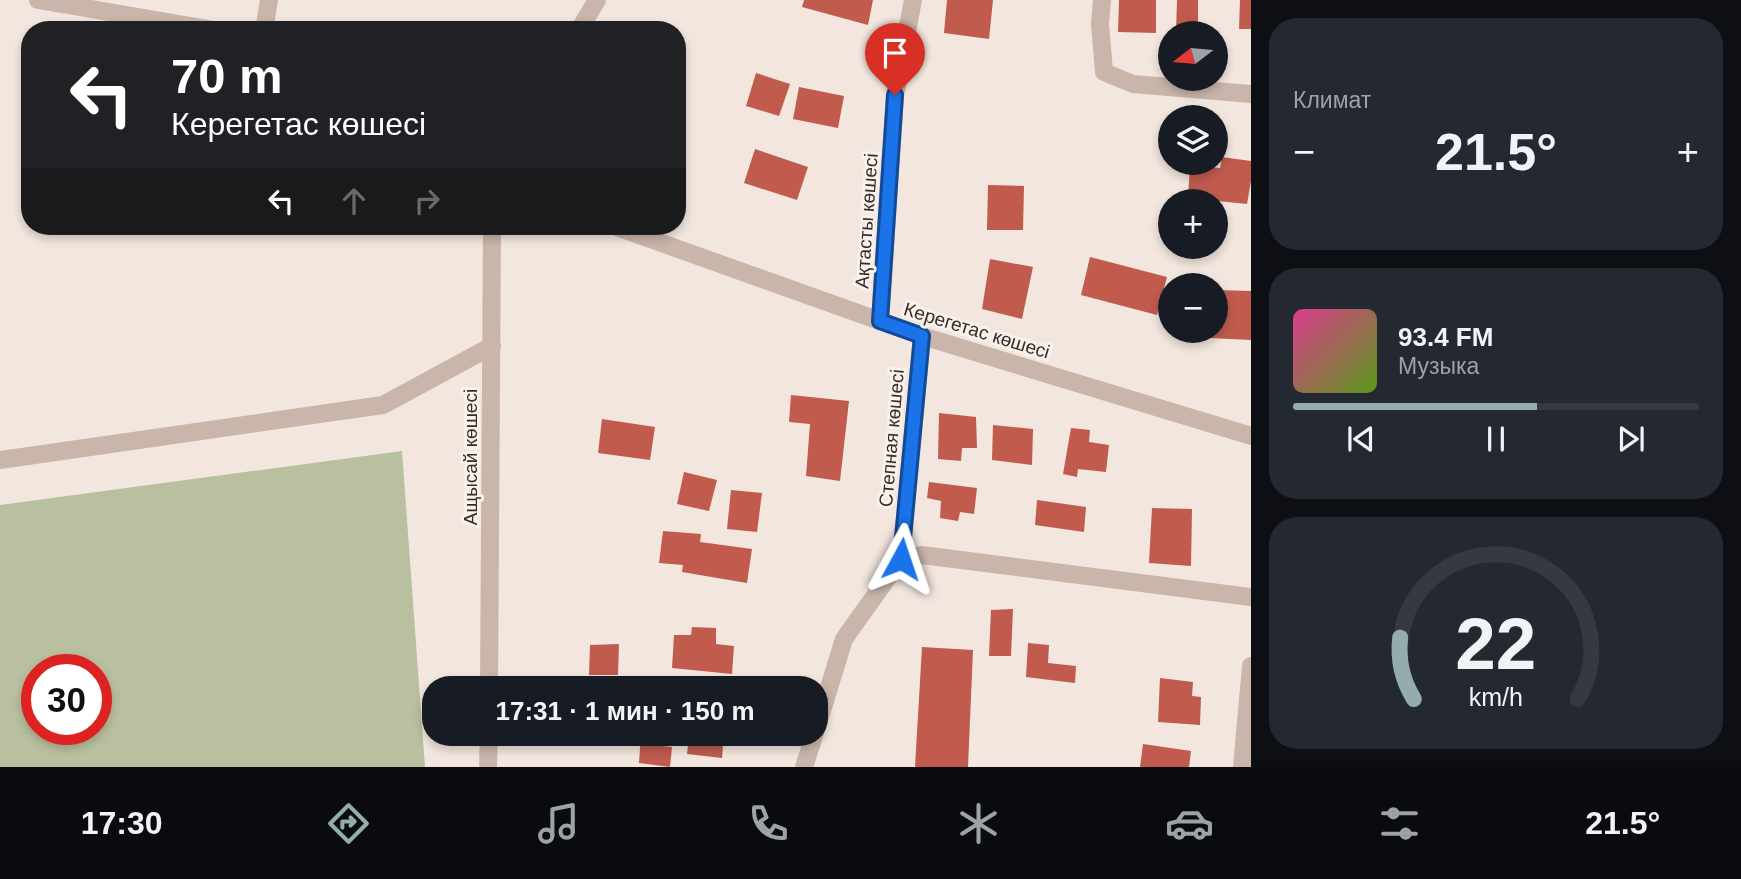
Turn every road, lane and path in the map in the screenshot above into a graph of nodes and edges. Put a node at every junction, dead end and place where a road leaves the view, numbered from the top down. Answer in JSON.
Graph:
{"nodes":[{"id":1,"x":38,"y":0,"type":"edge"},
{"id":2,"x":269,"y":0,"type":"edge"},
{"id":3,"x":597,"y":0,"type":"edge"},
{"id":4,"x":913,"y":0,"type":"edge"},
{"id":5,"x":1102,"y":0,"type":"edge"},
{"id":6,"x":161,"y":21,"type":"edge"},
{"id":7,"x":266,"y":21,"type":"edge"},
{"id":8,"x":584,"y":21,"type":"edge"},
{"id":9,"x":1251,"y":94,"type":"edge"},
{"id":10,"x":492,"y":235,"type":"edge"},
{"id":11,"x":639,"y":235,"type":"edge"},
{"id":12,"x":880,"y":321,"type":"junction"},
{"id":13,"x":922,"y":336,"type":"junction"},
{"id":14,"x":492,"y":346,"type":"junction"},
{"id":15,"x":1251,"y":436,"type":"edge"},
{"id":16,"x":0,"y":460,"type":"edge"},
{"id":17,"x":901,"y":559,"type":"junction"},
{"id":18,"x":1251,"y":597,"type":"edge"},
{"id":19,"x":1251,"y":666,"type":"edge"},
{"id":20,"x":489,"y":676,"type":"edge"},
{"id":21,"x":828,"y":690,"type":"edge"},
{"id":22,"x":489,"y":746,"type":"edge"},
{"id":23,"x":811,"y":746,"type":"edge"},
{"id":24,"x":488,"y":767,"type":"edge"},
{"id":25,"x":804,"y":767,"type":"edge"},
{"id":26,"x":1242,"y":767,"type":"edge"}],
"edges":[{"from":1,"to":6,"type":"street"},
{"from":2,"to":7,"type":"street"},
{"from":3,"to":8,"type":"street"},
{"from":4,"to":12,"type":"street","name":"Ақтасты көшесі"},
{"from":5,"to":9,"type":"street"},
{"from":10,"to":14,"type":"street","name":"Ащысай көшесі"},
{"from":11,"to":12,"type":"street","name":"Керегетас көшесі"},
{"from":12,"to":13,"type":"street","name":"Керегетас көшесі"},
{"from":13,"to":15,"type":"street","name":"Керегетас көшесі"},
{"from":13,"to":17,"type":"street","name":"Степная көшесі"},
{"from":14,"to":16,"type":"street"},
{"from":14,"to":20,"type":"street","name":"Ащысай көшесі"},
{"from":17,"to":18,"type":"street"},
{"from":17,"to":21,"type":"street"},
{"from":19,"to":26,"type":"street"},
{"from":22,"to":24,"type":"street"},
{"from":23,"to":25,"type":"street"}]}
